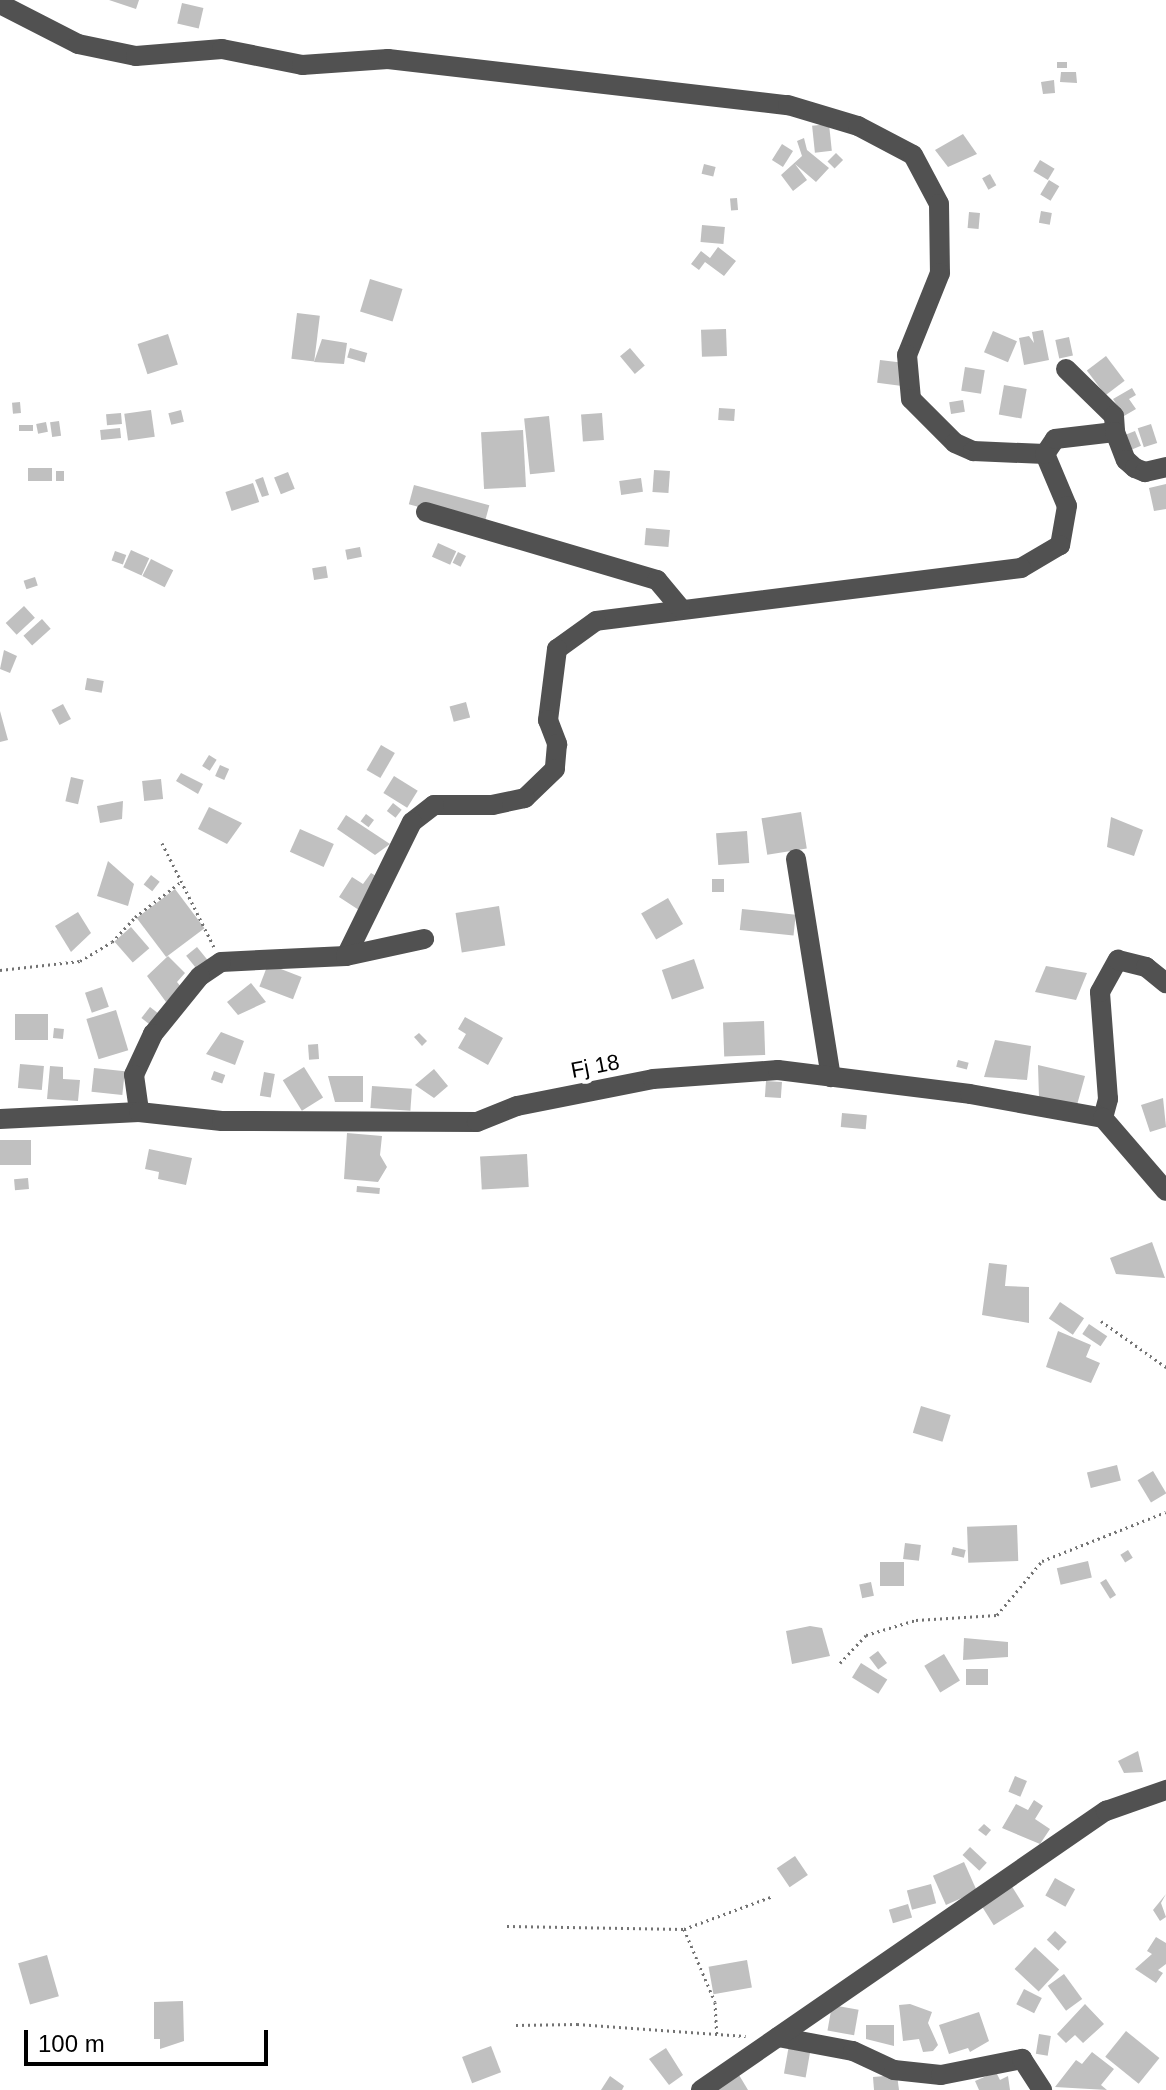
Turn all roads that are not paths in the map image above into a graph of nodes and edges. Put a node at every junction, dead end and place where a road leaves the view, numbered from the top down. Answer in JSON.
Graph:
{"nodes":[{"id":1,"x":0,"y":4,"type":"edge"},
{"id":2,"x":1066,"y":369,"type":"dead end"},
{"id":3,"x":1115,"y":432,"type":"junction"},
{"id":4,"x":1045,"y":454,"type":"junction"},
{"id":5,"x":1166,"y":467,"type":"edge"},
{"id":6,"x":426,"y":512,"type":"dead end"},
{"id":7,"x":680,"y":607,"type":"junction"},
{"id":8,"x":796,"y":859,"type":"dead end"},
{"id":9,"x":424,"y":939,"type":"dead end"},
{"id":10,"x":346,"y":956,"type":"junction"},
{"id":11,"x":1166,"y":983,"type":"edge"},
{"id":12,"x":831,"y":1077,"type":"junction"},
{"id":13,"x":139,"y":1112,"type":"junction"},
{"id":14,"x":1103,"y":1118,"type":"junction"},
{"id":15,"x":0,"y":1119,"type":"edge"},
{"id":16,"x":1166,"y":1191,"type":"edge"},
{"id":17,"x":1166,"y":1790,"type":"edge"},
{"id":18,"x":778,"y":2037,"type":"junction"},
{"id":19,"x":946,"y":2083,"type":"edge"},
{"id":20,"x":701,"y":2090,"type":"edge"},
{"id":21,"x":1042,"y":2090,"type":"edge"}],
"edges":[{"from":1,"to":4,"type":"street"},
{"from":2,"to":3,"type":"street"},
{"from":3,"to":4,"type":"street"},
{"from":3,"to":5,"type":"street"},
{"from":4,"to":7,"type":"street"},
{"from":6,"to":7,"type":"street"},
{"from":7,"to":10,"type":"street"},
{"from":8,"to":12,"type":"street"},
{"from":9,"to":10,"type":"street"},
{"from":10,"to":13,"type":"street"},
{"from":11,"to":14,"type":"street"},
{"from":12,"to":13,"type":"street","name":"Fj 18"},
{"from":12,"to":14,"type":"street","name":"Fj 18"},
{"from":13,"to":15,"type":"street","name":"Fj 18"},
{"from":14,"to":16,"type":"street"},
{"from":17,"to":18,"type":"street"},
{"from":18,"to":19,"type":"street"},
{"from":18,"to":20,"type":"street"},
{"from":19,"to":21,"type":"street"}]}
